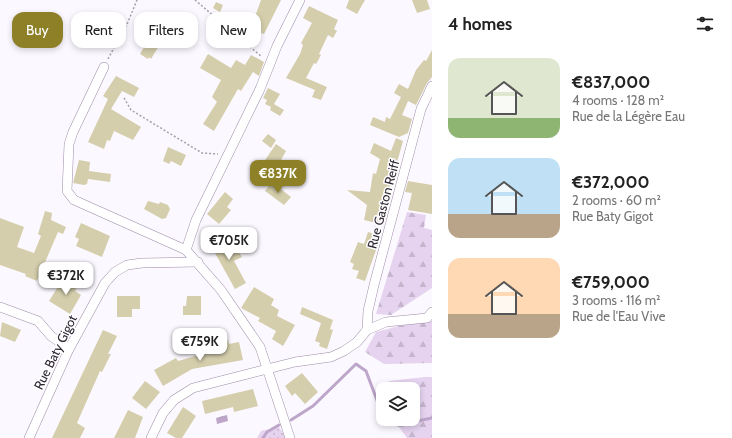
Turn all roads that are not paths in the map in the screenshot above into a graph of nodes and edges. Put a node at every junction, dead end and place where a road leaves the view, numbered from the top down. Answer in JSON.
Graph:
{"nodes":[{"id":1,"x":300,"y":0,"type":"edge"},
{"id":2,"x":104,"y":67,"type":"road end"},
{"id":3,"x":432,"y":86,"type":"edge"},
{"id":4,"x":186,"y":250,"type":"junction"},
{"id":5,"x":198,"y":262,"type":"junction"},
{"id":6,"x":0,"y":307,"type":"edge"},
{"id":7,"x":432,"y":312,"type":"edge"},
{"id":8,"x":367,"y":330,"type":"junction"},
{"id":9,"x":70,"y":350,"type":"junction"},
{"id":10,"x":269,"y":370,"type":"junction"},
{"id":11,"x":29,"y":438,"type":"edge"},
{"id":12,"x":151,"y":438,"type":"edge"},
{"id":13,"x":290,"y":438,"type":"edge"}],
"edges":[{"from":1,"to":4,"type":"street"},
{"from":2,"to":4,"type":"street"},
{"from":3,"to":8,"type":"street","name":"Rue Gaston Reiff"},
{"from":4,"to":5,"type":"street"},
{"from":5,"to":9,"type":"street","name":"Rue Baty Gigot"},
{"from":5,"to":10,"type":"street"},
{"from":6,"to":9,"type":"street"},
{"from":7,"to":8,"type":"street"},
{"from":8,"to":10,"type":"street"},
{"from":9,"to":11,"type":"street","name":"Rue Baty Gigot"},
{"from":10,"to":12,"type":"street"},
{"from":10,"to":13,"type":"street"}]}
